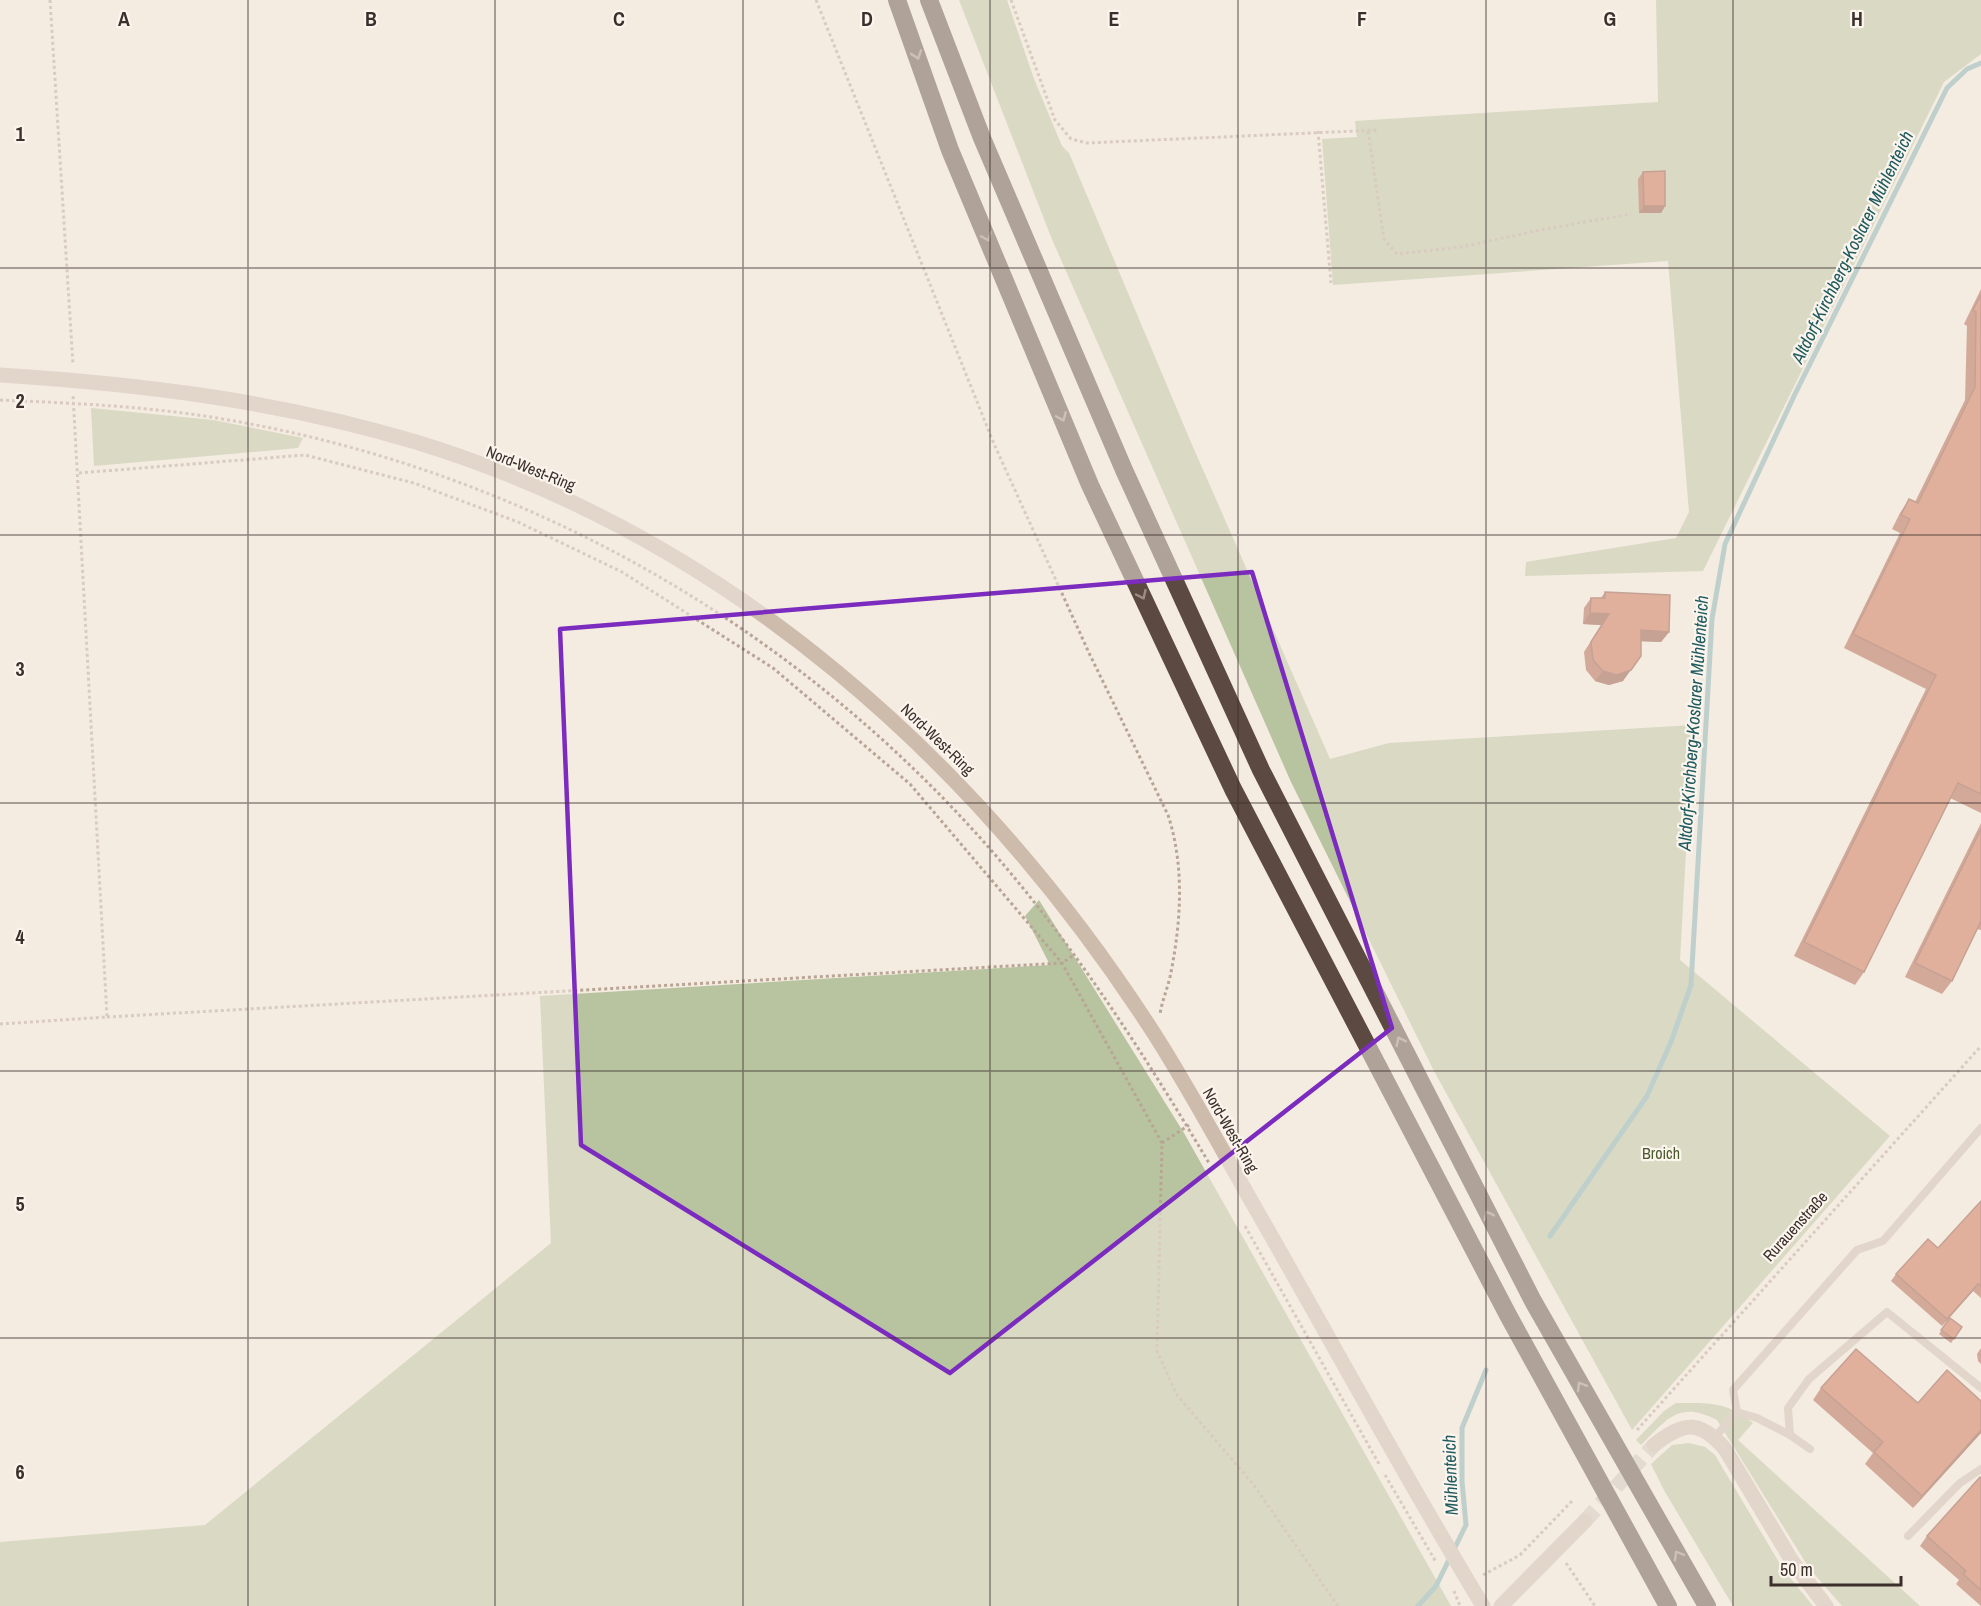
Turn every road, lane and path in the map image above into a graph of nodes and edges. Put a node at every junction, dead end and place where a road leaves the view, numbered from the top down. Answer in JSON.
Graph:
{"nodes":[{"id":1,"x":50,"y":0,"type":"edge"},
{"id":2,"x":816,"y":0,"type":"edge"},
{"id":3,"x":897,"y":0,"type":"edge"},
{"id":4,"x":929,"y":0,"type":"edge"},
{"id":5,"x":1011,"y":0,"type":"edge"},
{"id":6,"x":1368,"y":130,"type":"junction"},
{"id":7,"x":1378,"y":130,"type":"dead end"},
{"id":8,"x":1318,"y":131,"type":"junction"},
{"id":9,"x":1631,"y":214,"type":"dead end"},
{"id":10,"x":1331,"y":283,"type":"dead end"},
{"id":11,"x":0,"y":375,"type":"edge"},
{"id":12,"x":74,"y":380,"type":"junction"},
{"id":13,"x":0,"y":400,"type":"edge"},
{"id":14,"x":72,"y":403,"type":"junction"},
{"id":15,"x":79,"y":473,"type":"junction"},
{"id":16,"x":1091,"y":942,"type":"junction"},
{"id":17,"x":1074,"y":955,"type":"junction"},
{"id":18,"x":1062,"y":963,"type":"junction"},
{"id":19,"x":107,"y":1017,"type":"junction"},
{"id":20,"x":0,"y":1024,"type":"edge"},
{"id":21,"x":1157,"y":1038,"type":"junction"},
{"id":22,"x":1981,"y":1046,"type":"edge"},
{"id":23,"x":1203,"y":1115,"type":"junction"},
{"id":24,"x":1187,"y":1126,"type":"junction"},
{"id":25,"x":1981,"y":1128,"type":"edge"},
{"id":26,"x":1162,"y":1143,"type":"junction"},
{"id":27,"x":1213,"y":1169,"type":"dead end"},
{"id":28,"x":1242,"y":1221,"type":"dead end"},
{"id":29,"x":1981,"y":1388,"type":"edge"},
{"id":30,"x":1737,"y":1412,"type":"junction"},
{"id":31,"x":1636,"y":1430,"type":"dead end"},
{"id":32,"x":1790,"y":1435,"type":"junction"},
{"id":33,"x":1714,"y":1437,"type":"junction"},
{"id":34,"x":1654,"y":1445,"type":"tunnel mouth"},
{"id":35,"x":1810,"y":1449,"type":"dead end"},
{"id":36,"x":1981,"y":1469,"type":"edge"},
{"id":37,"x":1573,"y":1500,"type":"dead end"},
{"id":38,"x":1585,"y":1521,"type":"tunnel mouth"},
{"id":39,"x":1908,"y":1536,"type":"dead end"},
{"id":40,"x":1427,"y":1547,"type":"dead end"},
{"id":41,"x":1556,"y":1550,"type":"junction"},
{"id":42,"x":1468,"y":1582,"type":"junction"},
{"id":43,"x":1338,"y":1606,"type":"edge"},
{"id":44,"x":1460,"y":1606,"type":"edge"},
{"id":45,"x":1483,"y":1606,"type":"edge"},
{"id":46,"x":1501,"y":1606,"type":"edge"},
{"id":47,"x":1595,"y":1606,"type":"edge"},
{"id":48,"x":1668,"y":1606,"type":"edge"},
{"id":49,"x":1707,"y":1606,"type":"edge"},
{"id":50,"x":1826,"y":1606,"type":"edge"}],
"edges":[{"from":1,"to":12,"type":"path"},
{"from":2,"to":21,"type":"path"},
{"from":3,"to":48,"type":"highway","one_way":true},
{"from":49,"to":4,"type":"highway","one_way":true},
{"from":5,"to":8,"type":"path"},
{"from":6,"to":7,"type":"path"},
{"from":6,"to":8,"type":"path"},
{"from":6,"to":9,"type":"path"},
{"from":8,"to":10,"type":"path"},
{"from":11,"to":12,"type":"street","name":"Nord-West-Ring"},
{"from":12,"to":14,"type":"path"},
{"from":12,"to":16,"type":"street","name":"Nord-West-Ring"},
{"from":13,"to":14,"type":"path"},
{"from":14,"to":15,"type":"path"},
{"from":14,"to":17,"type":"path"},
{"from":15,"to":18,"type":"path"},
{"from":15,"to":19,"type":"path"},
{"from":16,"to":17,"type":"path"},
{"from":16,"to":21,"type":"street","name":"Nord-West-Ring"},
{"from":17,"to":18,"type":"path"},
{"from":17,"to":24,"type":"path"},
{"from":18,"to":19,"type":"path"},
{"from":18,"to":26,"type":"path"},
{"from":19,"to":20,"type":"path"},
{"from":21,"to":23,"type":"street","name":"Nord-West-Ring"},
{"from":22,"to":31,"type":"path","name":"Rurauenstraße"},
{"from":23,"to":24,"type":"path"},
{"from":23,"to":42,"type":"street","name":"Nord-West-Ring"},
{"from":24,"to":26,"type":"path"},
{"from":24,"to":27,"type":"path"},
{"from":25,"to":30,"type":"lane"},
{"from":26,"to":43,"type":"path"},
{"from":28,"to":40,"type":"path"},
{"from":29,"to":32,"type":"lane"},
{"from":30,"to":32,"type":"lane"},
{"from":30,"to":33,"type":"lane"},
{"from":32,"to":35,"type":"lane"},
{"from":33,"to":34,"type":"street"},
{"from":33,"to":50,"type":"street"},
{"from":36,"to":39,"type":"lane"},
{"from":37,"to":42,"type":"path"},
{"from":38,"to":41,"type":"street"},
{"from":41,"to":46,"type":"street"},
{"from":41,"to":47,"type":"path"},
{"from":42,"to":44,"type":"path"},
{"from":42,"to":45,"type":"street","name":"Nord-West-Ring"}]}
